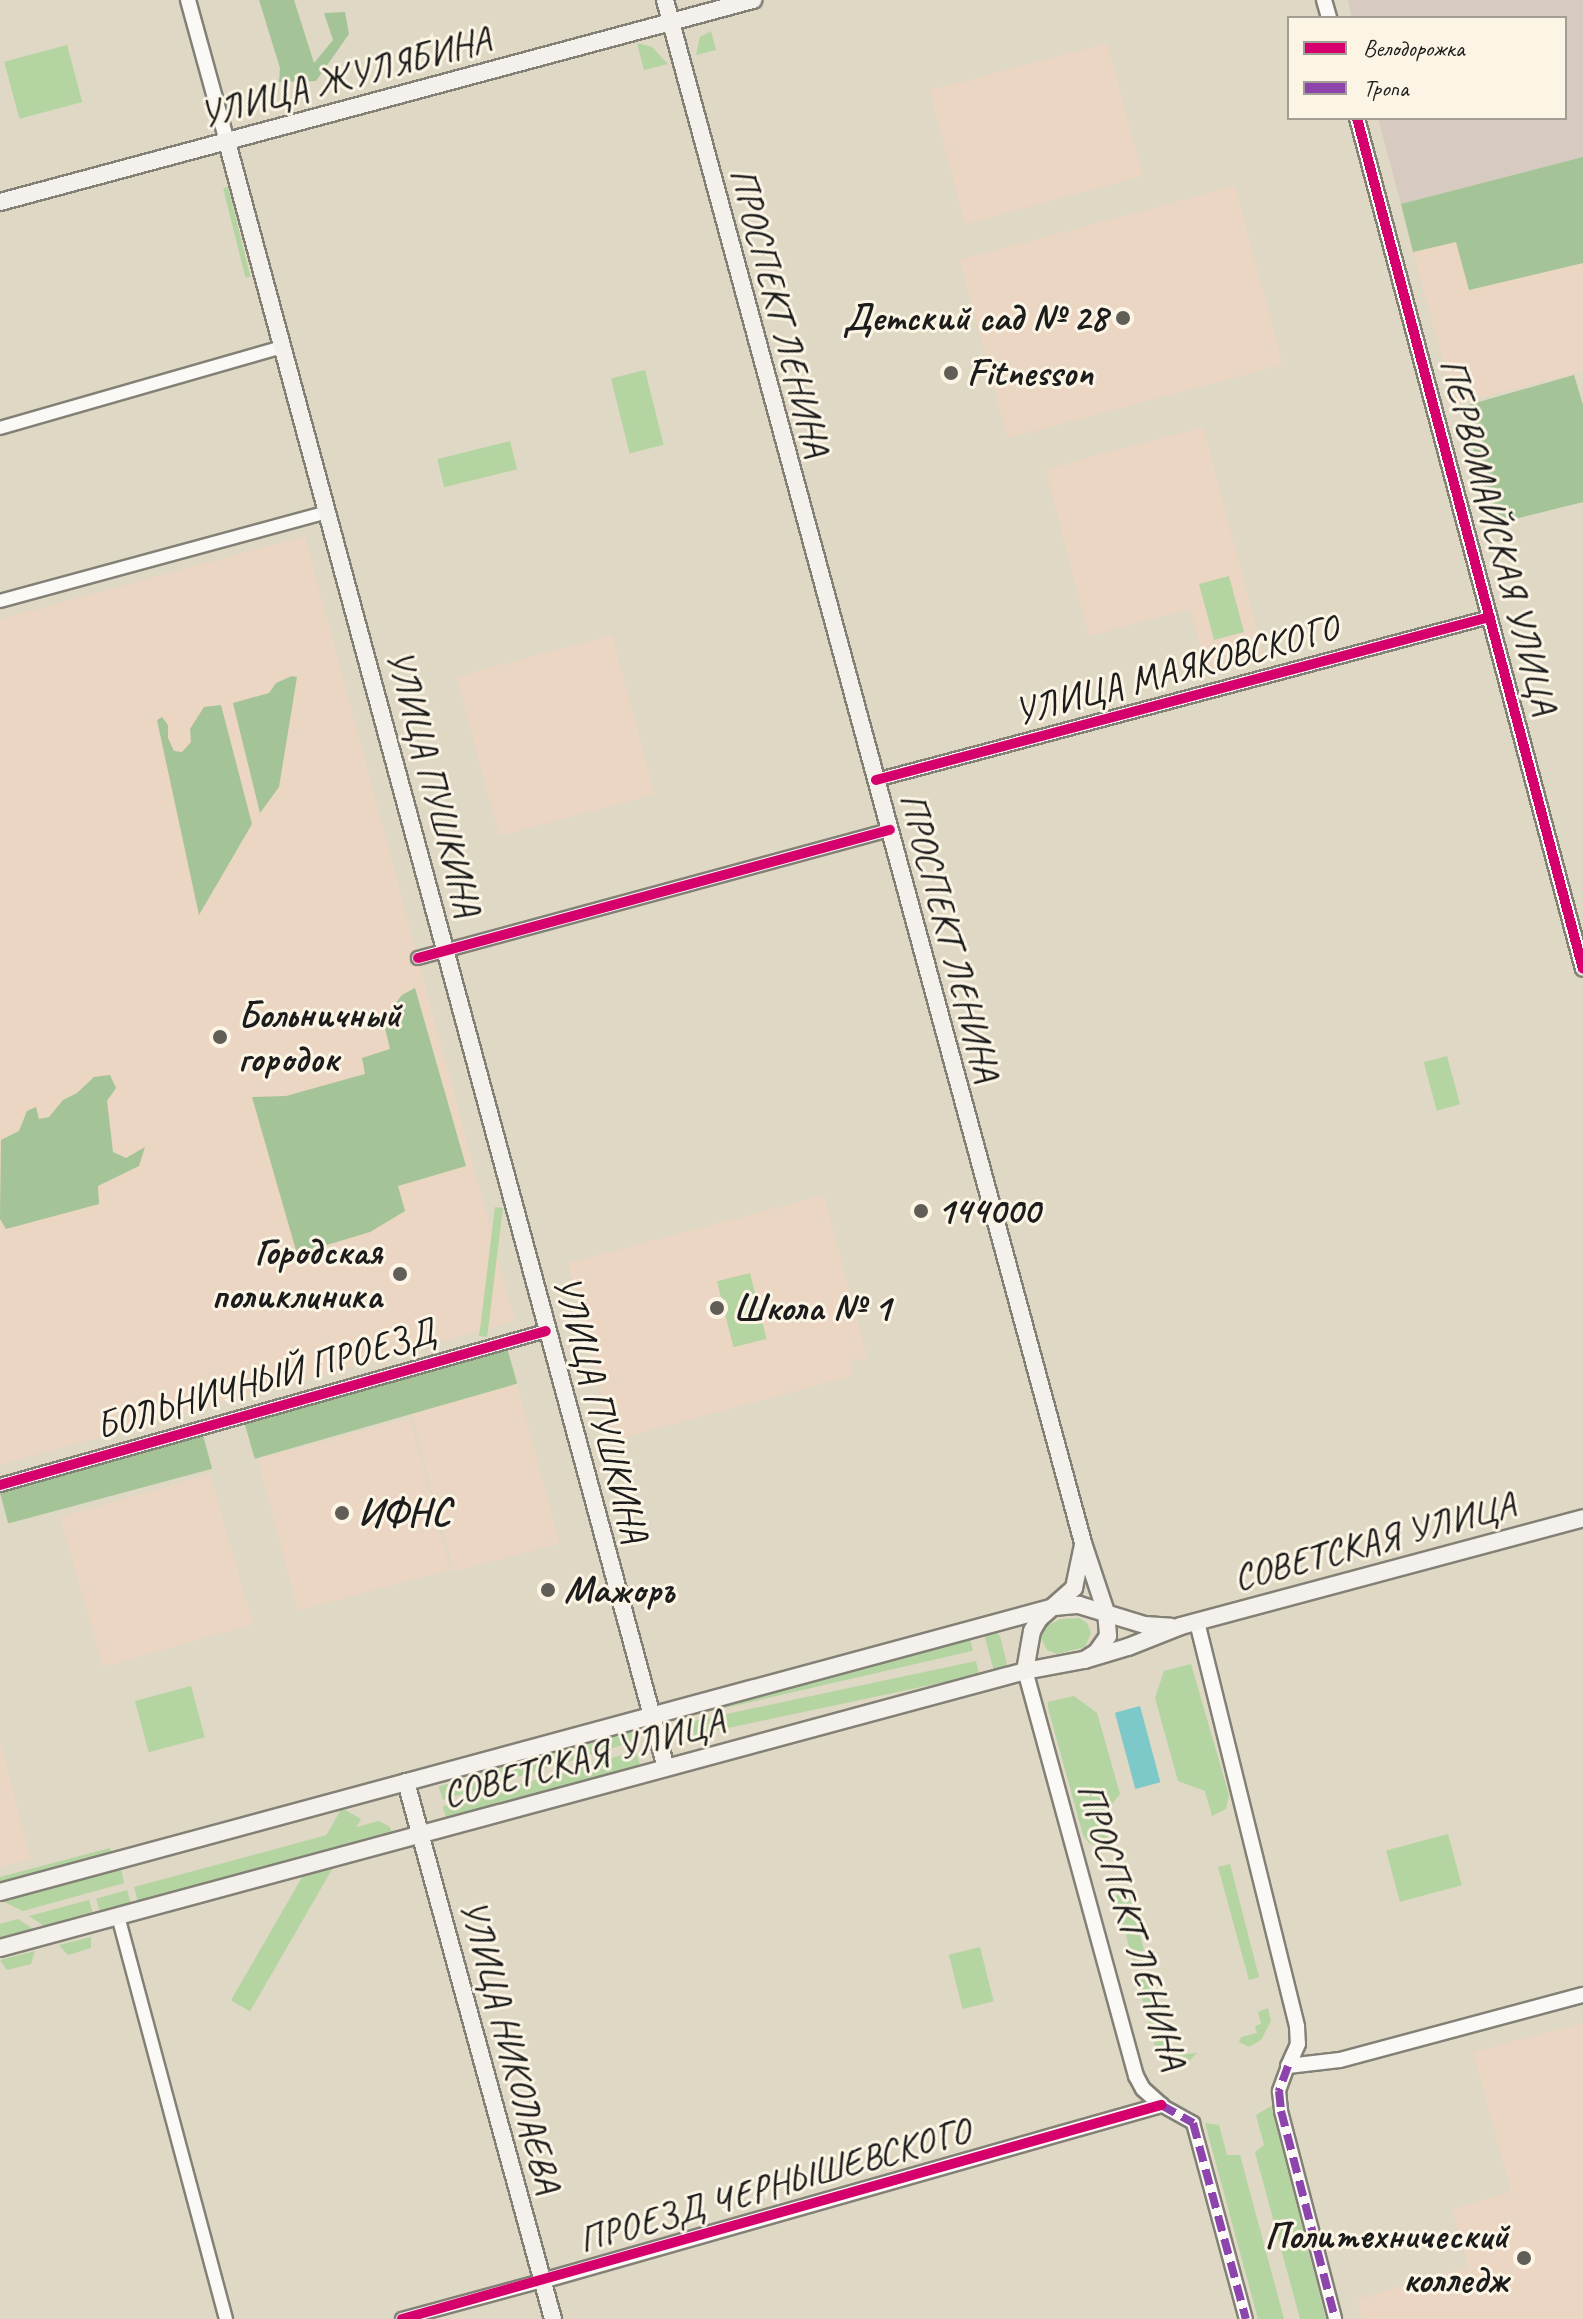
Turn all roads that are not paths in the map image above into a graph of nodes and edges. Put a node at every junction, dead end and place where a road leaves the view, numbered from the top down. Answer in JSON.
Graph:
{"nodes":[{"id":1,"x":188,"y":0,"type":"edge"},
{"id":2,"x":665,"y":0,"type":"edge"},
{"id":3,"x":753,"y":0,"type":"edge"},
{"id":4,"x":671,"y":23,"type":"junction"},
{"id":5,"x":1358,"y":120,"type":"edge"},
{"id":6,"x":227,"y":142,"type":"junction"},
{"id":7,"x":0,"y":202,"type":"edge"},
{"id":8,"x":282,"y":347,"type":"junction"},
{"id":9,"x":0,"y":428,"type":"edge"},
{"id":10,"x":328,"y":512,"type":"junction"},
{"id":11,"x":0,"y":601,"type":"edge"},
{"id":12,"x":1490,"y":617,"type":"junction"},
{"id":13,"x":876,"y":780,"type":"junction"},
{"id":14,"x":890,"y":830,"type":"junction"},
{"id":15,"x":446,"y":950,"type":"junction"},
{"id":16,"x":418,"y":958,"type":"dead end"},
{"id":17,"x":1583,"y":969,"type":"edge"},
{"id":18,"x":546,"y":1331,"type":"junction"},
{"id":19,"x":0,"y":1485,"type":"edge"},
{"id":20,"x":1583,"y":1518,"type":"edge"},
{"id":21,"x":1083,"y":1543,"type":"junction"},
{"id":22,"x":1054,"y":1607,"type":"junction"},
{"id":23,"x":1106,"y":1612,"type":"junction"},
{"id":24,"x":1189,"y":1624,"type":"junction"},
{"id":25,"x":1032,"y":1631,"type":"junction"},
{"id":26,"x":1084,"y":1660,"type":"junction"},
{"id":27,"x":1052,"y":1666,"type":"junction"},
{"id":28,"x":1025,"y":1671,"type":"junction"},
{"id":29,"x":651,"y":1715,"type":"junction"},
{"id":30,"x":666,"y":1768,"type":"junction"},
{"id":31,"x":406,"y":1782,"type":"junction"},
{"id":32,"x":421,"y":1836,"type":"junction"},
{"id":33,"x":0,"y":1892,"type":"edge"},
{"id":34,"x":118,"y":1916,"type":"junction"},
{"id":35,"x":0,"y":1948,"type":"edge"},
{"id":36,"x":1583,"y":1995,"type":"edge"},
{"id":37,"x":1288,"y":2066,"type":"junction"},
{"id":38,"x":1161,"y":2105,"type":"junction"},
{"id":39,"x":542,"y":2281,"type":"junction"},
{"id":40,"x":226,"y":2319,"type":"edge"},
{"id":41,"x":402,"y":2319,"type":"edge"},
{"id":42,"x":553,"y":2319,"type":"edge"},
{"id":43,"x":1246,"y":2319,"type":"edge"},
{"id":44,"x":1335,"y":2319,"type":"edge"}],
"edges":[{"from":1,"to":6,"type":"street","name":"УЛИЦА ПУШКИНА"},
{"from":2,"to":4,"type":"main road","name":"ПРОСПЕКТ ЛЕНИНА"},
{"from":3,"to":4,"type":"main road","name":"УЛИЦА ЖУЛЯБИНА"},
{"from":4,"to":6,"type":"main road","name":"УЛИЦА ЖУЛЯБИНА"},
{"from":4,"to":13,"type":"main road","name":"ПРОСПЕКТ ЛЕНИНА"},
{"from":5,"to":12,"type":"street","name":"ПЕРВОМАЙСКАЯ УЛИЦА"},
{"from":6,"to":7,"type":"main road","name":"УЛИЦА ЖУЛЯБИНА"},
{"from":6,"to":8,"type":"main road","name":"УЛИЦА ПУШКИНА"},
{"from":8,"to":9,"type":"street"},
{"from":8,"to":10,"type":"main road","name":"УЛИЦА ПУШКИНА"},
{"from":10,"to":11,"type":"street"},
{"from":10,"to":15,"type":"main road","name":"УЛИЦА ПУШКИНА"},
{"from":12,"to":13,"type":"street","name":"УЛИЦА МАЯКОВСКОГО"},
{"from":12,"to":17,"type":"street","name":"ПЕРВОМАЙСКАЯ УЛИЦА"},
{"from":13,"to":14,"type":"main road","name":"ПРОСПЕКТ ЛЕНИНА"},
{"from":14,"to":15,"type":"street"},
{"from":14,"to":21,"type":"main road","name":"ПРОСПЕКТ ЛЕНИНА"},
{"from":15,"to":16,"type":"street"},
{"from":15,"to":18,"type":"main road","name":"УЛИЦА ПУШКИНА"},
{"from":18,"to":19,"type":"street","name":"БОЛЬНИЧНЫЙ ПРОЕЗД"},
{"from":18,"to":29,"type":"main road","name":"УЛИЦА ПУШКИНА"},
{"from":20,"to":24,"type":"main road","name":"СОВЕТСКАЯ УЛИЦА"},
{"from":21,"to":22,"type":"main road","name":"ПРОСПЕКТ ЛЕНИНА"},
{"from":21,"to":23,"type":"main road","name":"ПРОСПЕКТ ЛЕНИНА"},
{"from":22,"to":23,"type":"main road"},
{"from":22,"to":25,"type":"main road","name":"ПРОСПЕКТ ЛЕНИНА"},
{"from":22,"to":29,"type":"main road","name":"СОВЕТСКАЯ УЛИЦА"},
{"from":23,"to":24,"type":"main road","name":"СОВЕТСКАЯ УЛИЦА"},
{"from":23,"to":26,"type":"main road","name":"ПРОСПЕКТ ЛЕНИНА"},
{"from":24,"to":26,"type":"main road","name":"СОВЕТСКАЯ УЛИЦА"},
{"from":24,"to":37,"type":"street"},
{"from":25,"to":27,"type":"main road"},
{"from":25,"to":28,"type":"main road","name":"ПРОСПЕКТ ЛЕНИНА"},
{"from":26,"to":27,"type":"main road","name":"СОВЕТСКАЯ УЛИЦА"},
{"from":27,"to":28,"type":"main road","name":"СОВЕТСКАЯ УЛИЦА"},
{"from":28,"to":30,"type":"main road","name":"СОВЕТСКАЯ УЛИЦА"},
{"from":28,"to":38,"type":"street","name":"ПРОСПЕКТ ЛЕНИНА"},
{"from":29,"to":30,"type":"main road","name":"УЛИЦА ПУШКИНА"},
{"from":29,"to":31,"type":"main road","name":"СОВЕТСКАЯ УЛИЦА"},
{"from":30,"to":32,"type":"main road","name":"СОВЕТСКАЯ УЛИЦА"},
{"from":31,"to":32,"type":"main road","name":"УЛИЦА НИКОЛАЕВА"},
{"from":31,"to":33,"type":"main road","name":"СОВЕТСКАЯ УЛИЦА"},
{"from":32,"to":34,"type":"main road","name":"СОВЕТСКАЯ УЛИЦА"},
{"from":32,"to":39,"type":"main road","name":"УЛИЦА НИКОЛАЕВА"},
{"from":34,"to":35,"type":"main road","name":"СОВЕТСКАЯ УЛИЦА"},
{"from":34,"to":40,"type":"street"},
{"from":36,"to":37,"type":"street"},
{"from":37,"to":44,"type":"street"},
{"from":38,"to":39,"type":"street","name":"ПРОЕЗД ЧЕРНЫШЕВСКОГО"},
{"from":38,"to":43,"type":"street","name":"ПРОСПЕКТ ЛЕНИНА"},
{"from":39,"to":41,"type":"street","name":"ПРОЕЗД ЧЕРНЫШЕВСКОГО"},
{"from":39,"to":42,"type":"main road","name":"УЛИЦА НИКОЛАЕВА"}]}
